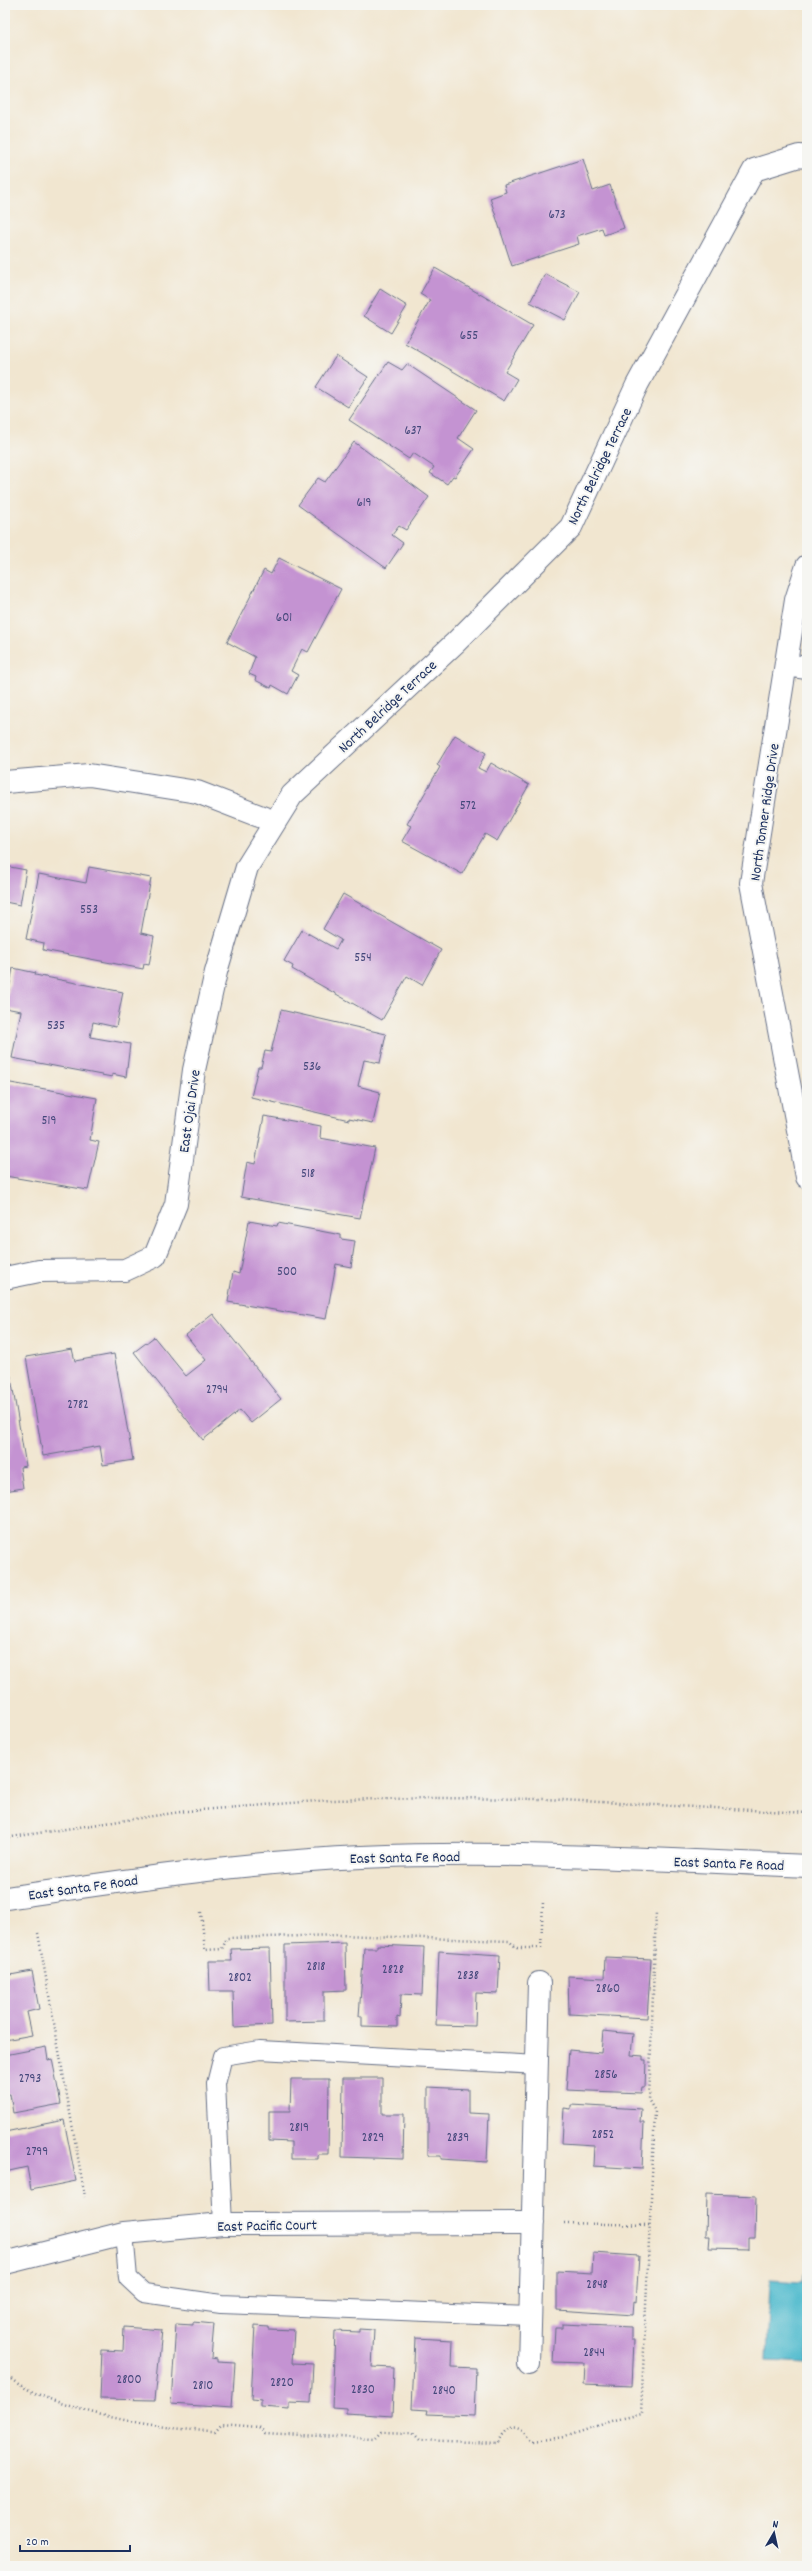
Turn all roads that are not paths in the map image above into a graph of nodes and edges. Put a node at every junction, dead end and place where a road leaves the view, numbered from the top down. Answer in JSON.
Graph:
{"nodes":[{"id":1,"x":807,"y":157,"type":"edge"},
{"id":2,"x":807,"y":566,"type":"edge"},
{"id":3,"x":796,"y":666,"type":"edge"},
{"id":4,"x":5,"y":782,"type":"edge"},
{"id":5,"x":275,"y":822,"type":"junction"},
{"id":6,"x":807,"y":1177,"type":"edge"},
{"id":7,"x":5,"y":1278,"type":"edge"},
{"id":8,"x":807,"y":1866,"type":"edge"},
{"id":9,"x":5,"y":1898,"type":"edge"},
{"id":10,"x":539,"y":1983,"type":"dead end"},
{"id":11,"x":538,"y":2065,"type":"junction"},
{"id":12,"x":533,"y":2223,"type":"junction"},
{"id":13,"x":223,"y":2224,"type":"junction"},
{"id":14,"x":124,"y":2233,"type":"junction"},
{"id":15,"x":5,"y":2263,"type":"edge"},
{"id":16,"x":530,"y":2316,"type":"junction"},
{"id":17,"x":529,"y":2364,"type":"dead end"}],
"edges":[{"from":1,"to":5,"type":"street","name":"North Belridge Terrace"},
{"from":2,"to":3,"type":"street","name":"North Tonner Ridge Drive"},
{"from":3,"to":6,"type":"street","name":"North Tonner Ridge Drive"},
{"from":4,"to":5,"type":"street"},
{"from":5,"to":7,"type":"street","name":"East Ojai Drive"},
{"from":8,"to":9,"type":"street","name":"East Santa Fe Road"},
{"from":10,"to":11,"type":"street"},
{"from":11,"to":12,"type":"street"},
{"from":11,"to":13,"type":"lane"},
{"from":12,"to":13,"type":"street","name":"East Pacific Court"},
{"from":12,"to":16,"type":"street"},
{"from":13,"to":14,"type":"street","name":"East Pacific Court"},
{"from":14,"to":15,"type":"street","name":"East Pacific Court"},
{"from":14,"to":16,"type":"lane"},
{"from":16,"to":17,"type":"street"}]}
